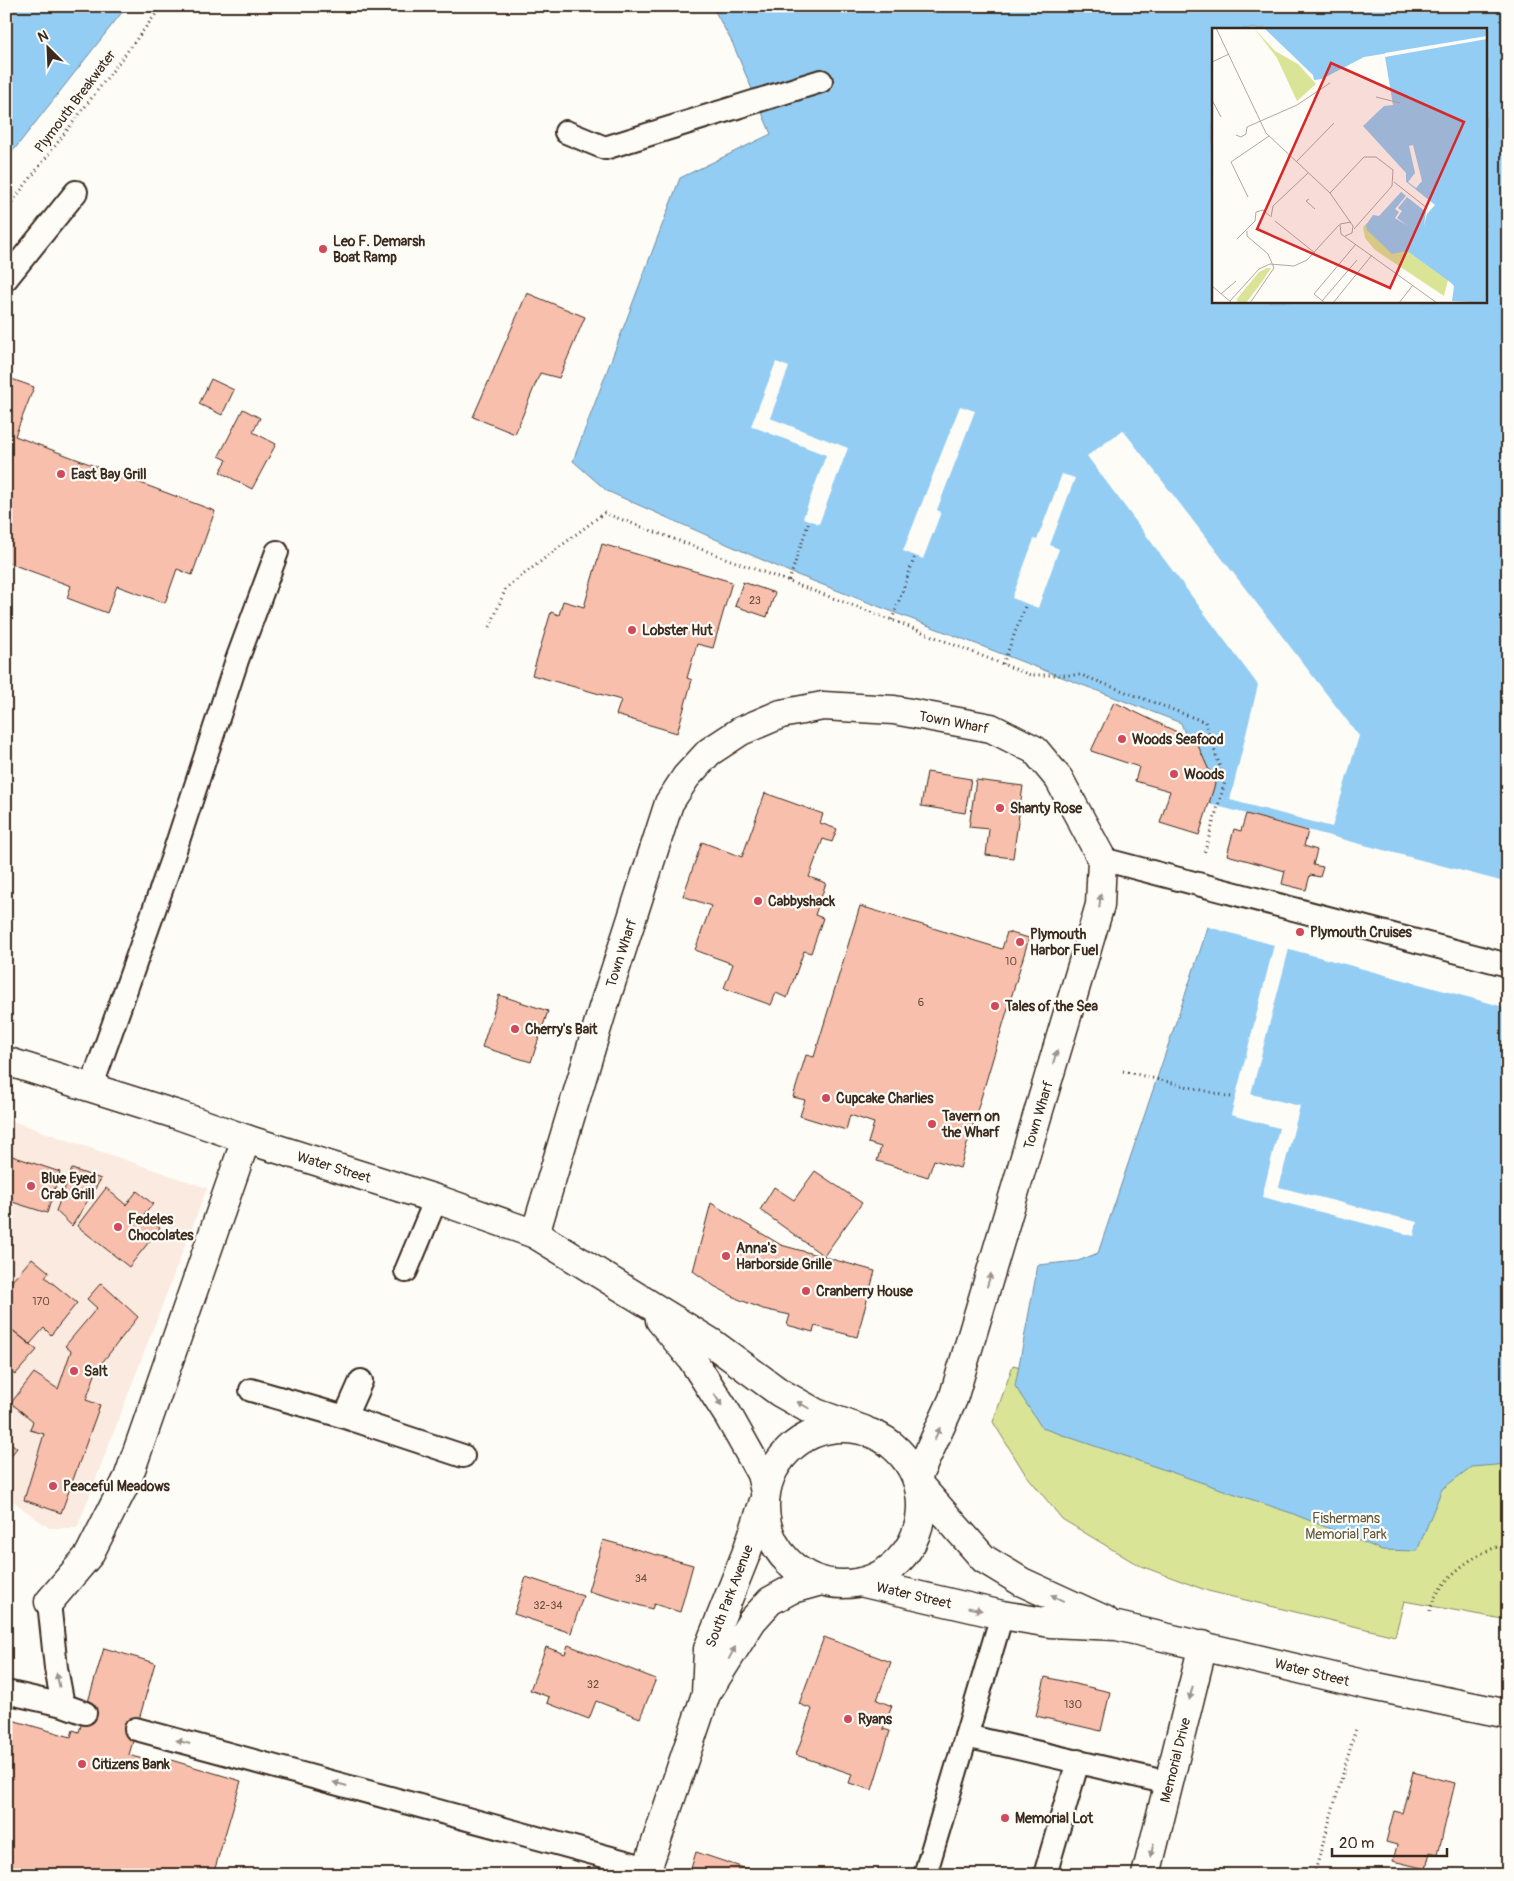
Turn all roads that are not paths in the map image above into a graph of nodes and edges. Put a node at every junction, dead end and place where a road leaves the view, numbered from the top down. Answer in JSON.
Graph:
{"nodes":[{"id":1,"x":821,"y":81,"type":"dead end"},
{"id":2,"x":566,"y":132,"type":"dead end"},
{"id":3,"x":76,"y":192,"type":"dead end"},
{"id":4,"x":6,"y":278,"type":"edge"},
{"id":5,"x":277,"y":552,"type":"dead end"},
{"id":6,"x":1102,"y":859,"type":"junction"},
{"id":7,"x":1508,"y":965,"type":"edge"},
{"id":8,"x":6,"y":1061,"type":"edge"},
{"id":9,"x":91,"y":1088,"type":"junction"},
{"id":10,"x":246,"y":1140,"type":"junction"},
{"id":11,"x":436,"y":1199,"type":"junction"},
{"id":12,"x":535,"y":1234,"type":"junction"},
{"id":13,"x":406,"y":1271,"type":"dead end"},
{"id":14,"x":647,"y":1304,"type":"junction"},
{"id":15,"x":361,"y":1381,"type":"dead end"},
{"id":16,"x":251,"y":1390,"type":"dead end"},
{"id":17,"x":345,"y":1417,"type":"junction"},
{"id":18,"x":864,"y":1430,"type":"junction"},
{"id":19,"x":463,"y":1456,"type":"dead end"},
{"id":20,"x":918,"y":1482,"type":"junction"},
{"id":21,"x":765,"y":1497,"type":"junction"},
{"id":22,"x":821,"y":1581,"type":"junction"},
{"id":23,"x":860,"y":1582,"type":"junction"},
{"id":24,"x":49,"y":1602,"type":"joint"},
{"id":25,"x":1002,"y":1615,"type":"junction"},
{"id":26,"x":1118,"y":1626,"type":"junction"},
{"id":27,"x":1203,"y":1645,"type":"junction"},
{"id":28,"x":6,"y":1692,"type":"edge"},
{"id":29,"x":706,"y":1694,"type":"junction"},
{"id":30,"x":63,"y":1705,"type":"junction"},
{"id":31,"x":85,"y":1712,"type":"dead end"},
{"id":32,"x":1508,"y":1714,"type":"edge"},
{"id":33,"x":136,"y":1729,"type":"dead end"},
{"id":34,"x":966,"y":1736,"type":"junction"},
{"id":35,"x":1078,"y":1761,"type":"junction"},
{"id":36,"x":1169,"y":1783,"type":"junction"},
{"id":37,"x":647,"y":1871,"type":"edge"},
{"id":38,"x":925,"y":1875,"type":"edge"},
{"id":39,"x":1045,"y":1875,"type":"edge"},
{"id":40,"x":1146,"y":1875,"type":"edge"}],
"edges":[{"from":1,"to":2,"type":"lane"},
{"from":3,"to":4,"type":"lane"},
{"from":5,"to":9,"type":"lane"},
{"from":6,"to":7,"type":"lane"},
{"from":6,"to":12,"type":"street","name":"Town Wharf"},
{"from":20,"to":6,"type":"street","name":"Town Wharf","one_way":true},
{"from":8,"to":9,"type":"street","name":"Water Street"},
{"from":9,"to":10,"type":"street","name":"Water Street"},
{"from":10,"to":11,"type":"street","name":"Water Street"},
{"from":10,"to":24,"type":"street"},
{"from":11,"to":12,"type":"street","name":"Water Street"},
{"from":11,"to":13,"type":"lane"},
{"from":12,"to":14,"type":"street","name":"Water Street"},
{"from":18,"to":14,"type":"street","name":"Water Street","one_way":true},
{"from":14,"to":21,"type":"street","name":"Water Street","one_way":true},
{"from":15,"to":17,"type":"lane"},
{"from":16,"to":17,"type":"lane"},
{"from":17,"to":19,"type":"lane"},
{"from":18,"to":20,"type":"street"},
{"from":18,"to":21,"type":"street"},
{"from":20,"to":23,"type":"street"},
{"from":26,"to":20,"type":"street","name":"Water Street","one_way":true},
{"from":21,"to":22,"type":"street"},
{"from":21,"to":29,"type":"street","name":"South Park Avenue"},
{"from":22,"to":23,"type":"street"},
{"from":29,"to":22,"type":"street","name":"South Park Avenue","one_way":true},
{"from":23,"to":25,"type":"street","name":"Water Street","one_way":true},
{"from":30,"to":24,"type":"lane","one_way":true},
{"from":25,"to":26,"type":"street","name":"Water Street"},
{"from":25,"to":34,"type":"lane"},
{"from":26,"to":27,"type":"street","name":"Water Street"},
{"from":27,"to":32,"type":"street","name":"Water Street"},
{"from":27,"to":36,"type":"street","name":"Memorial Drive","one_way":true},
{"from":28,"to":30,"type":"lane"},
{"from":29,"to":37,"type":"street","name":"South Park Avenue"},
{"from":30,"to":31,"type":"lane"},
{"from":37,"to":33,"type":"lane","one_way":true},
{"from":34,"to":35,"type":"lane"},
{"from":34,"to":38,"type":"lane"},
{"from":35,"to":36,"type":"lane"},
{"from":35,"to":39,"type":"lane"},
{"from":36,"to":40,"type":"street","name":"Memorial Drive","one_way":true}]}
